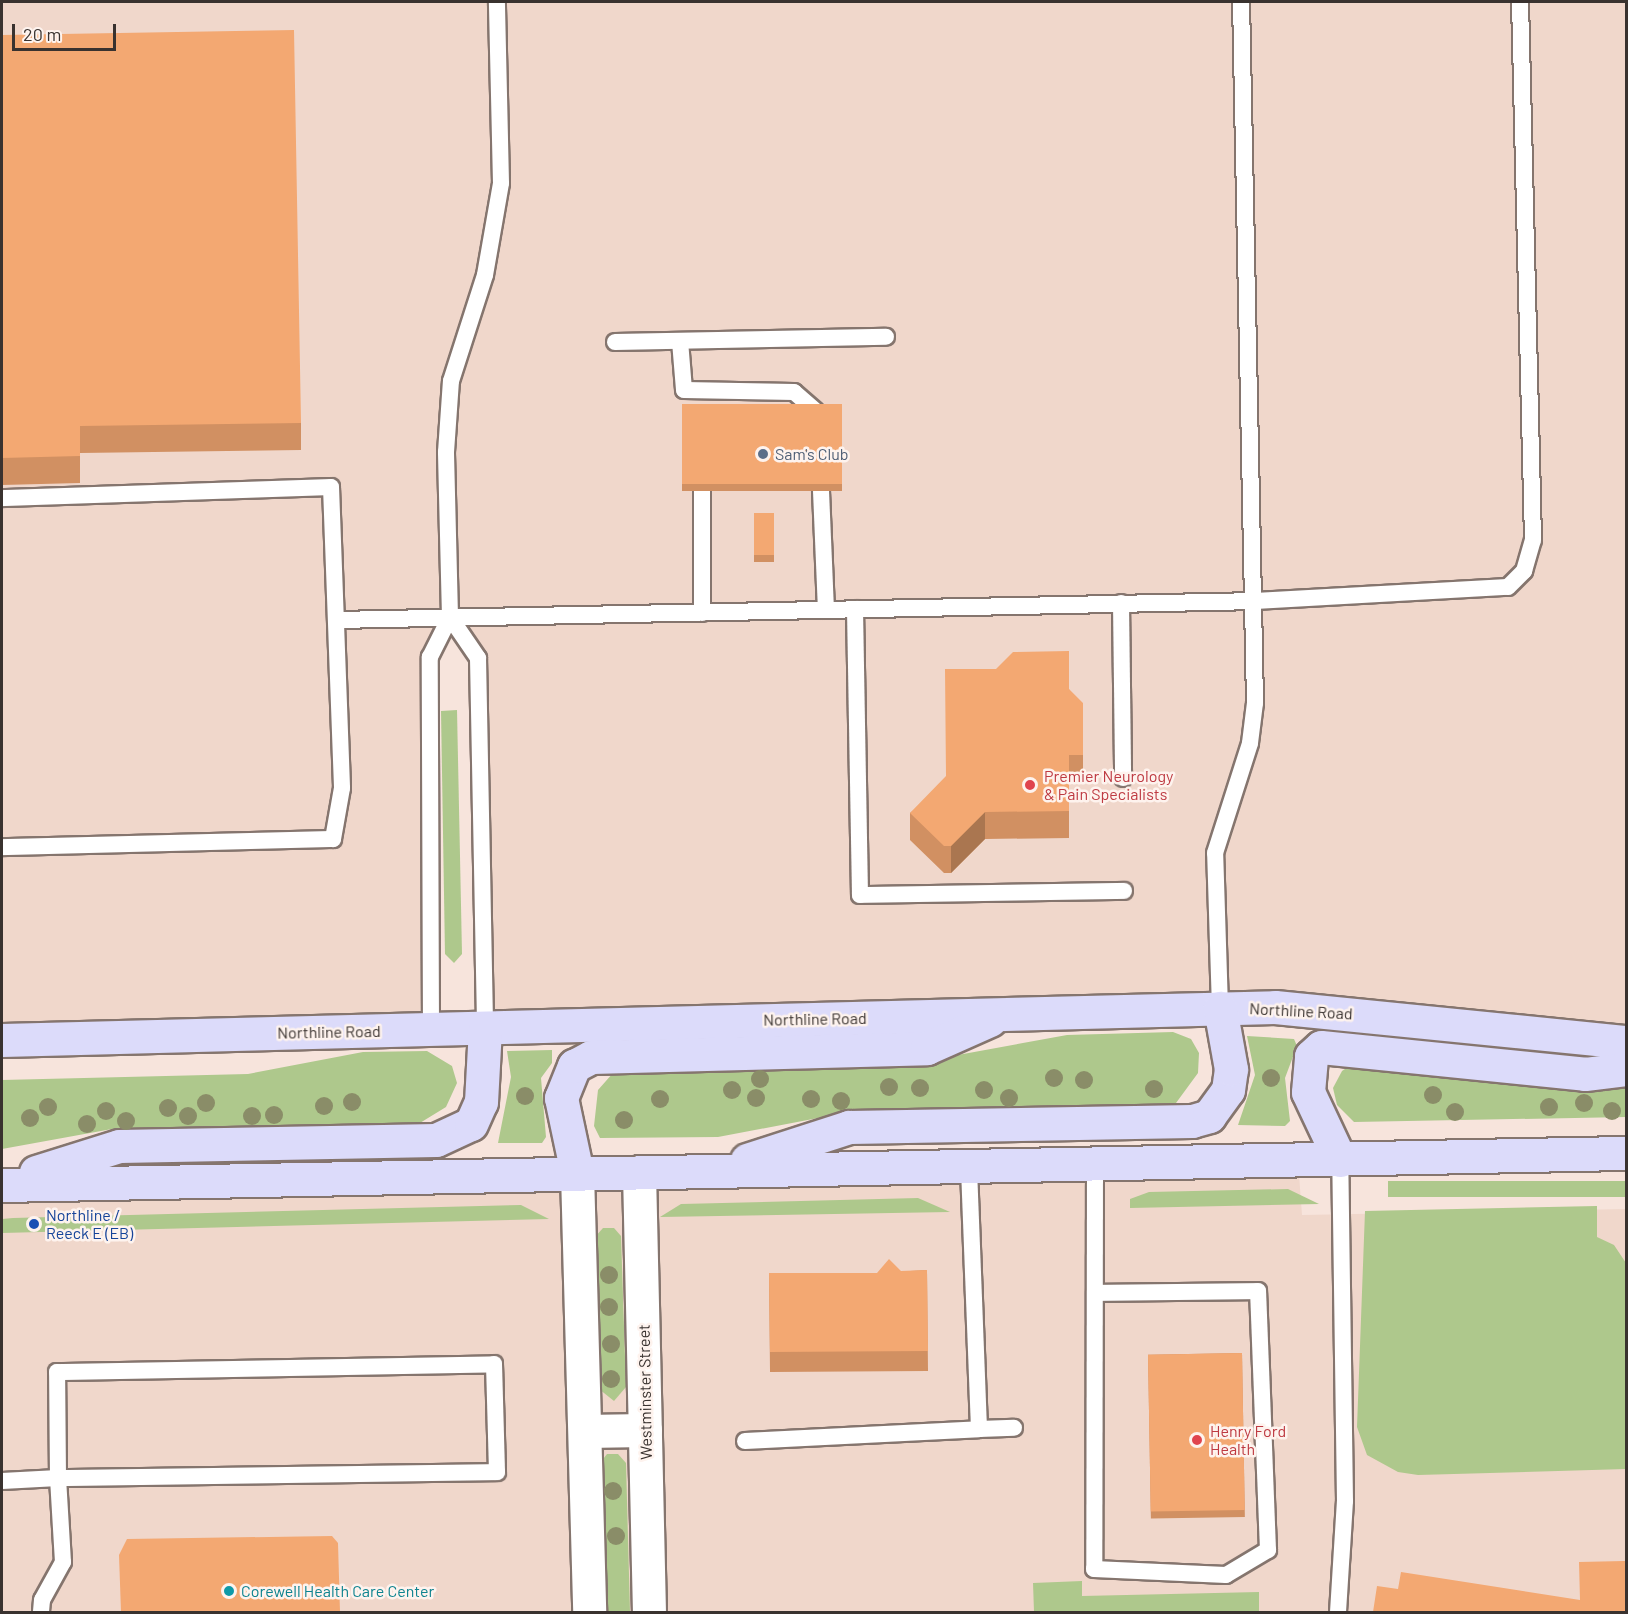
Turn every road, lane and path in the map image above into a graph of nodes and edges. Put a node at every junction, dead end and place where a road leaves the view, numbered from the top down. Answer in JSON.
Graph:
{"nodes":[{"id":1,"x":497,"y":2,"type":"edge"},
{"id":2,"x":1242,"y":2,"type":"edge"},
{"id":3,"x":1520,"y":2,"type":"edge"},
{"id":4,"x":886,"y":337,"type":"dead end"},
{"id":5,"x":680,"y":341,"type":"junction"},
{"id":6,"x":615,"y":342,"type":"dead end"},
{"id":7,"x":699,"y":390,"type":"junction"},
{"id":8,"x":701,"y":411,"type":"edge"},
{"id":9,"x":816,"y":411,"type":"edge"},
{"id":10,"x":702,"y":491,"type":"edge"},
{"id":11,"x":821,"y":491,"type":"edge"},
{"id":12,"x":2,"y":498,"type":"edge"},
{"id":13,"x":1255,"y":600,"type":"junction"},
{"id":14,"x":1121,"y":603,"type":"junction"},
{"id":15,"x":855,"y":609,"type":"junction"},
{"id":16,"x":826,"y":610,"type":"junction"},
{"id":17,"x":702,"y":613,"type":"junction"},
{"id":18,"x":450,"y":617,"type":"junction"},
{"id":19,"x":336,"y":620,"type":"junction"},
{"id":20,"x":1123,"y":778,"type":"dead end"},
{"id":21,"x":2,"y":847,"type":"edge"},
{"id":22,"x":1124,"y":891,"type":"dead end"},
{"id":23,"x":1220,"y":1008,"type":"junction"},
{"id":24,"x":1003,"y":1014,"type":"junction"},
{"id":25,"x":485,"y":1028,"type":"junction"},
{"id":26,"x":431,"y":1029,"type":"junction"},
{"id":27,"x":2,"y":1040,"type":"edge"},
{"id":28,"x":1626,"y":1042,"type":"edge"},
{"id":29,"x":1626,"y":1069,"type":"edge"},
{"id":30,"x":1626,"y":1153,"type":"edge"},
{"id":31,"x":1340,"y":1160,"type":"junction"},
{"id":32,"x":969,"y":1167,"type":"junction"},
{"id":33,"x":1095,"y":1167,"type":"junction"},
{"id":34,"x":639,"y":1172,"type":"junction"},
{"id":35,"x":710,"y":1172,"type":"junction"},
{"id":36,"x":577,"y":1173,"type":"junction"},
{"id":37,"x":2,"y":1184,"type":"edge"},
{"id":38,"x":1096,"y":1293,"type":"junction"},
{"id":39,"x":1014,"y":1428,"type":"dead end"},
{"id":40,"x":979,"y":1429,"type":"junction"},
{"id":41,"x":645,"y":1430,"type":"junction"},
{"id":42,"x":585,"y":1431,"type":"junction"},
{"id":43,"x":745,"y":1441,"type":"dead end"},
{"id":44,"x":58,"y":1478,"type":"junction"},
{"id":45,"x":2,"y":1481,"type":"edge"},
{"id":46,"x":41,"y":1612,"type":"edge"},
{"id":47,"x":589,"y":1612,"type":"edge"},
{"id":48,"x":649,"y":1612,"type":"edge"},
{"id":49,"x":1338,"y":1612,"type":"edge"}],
"edges":[{"from":1,"to":18,"type":"lane"},
{"from":2,"to":13,"type":"lane"},
{"from":3,"to":13,"type":"lane"},
{"from":4,"to":5,"type":"lane"},
{"from":5,"to":6,"type":"lane"},
{"from":5,"to":7,"type":"lane"},
{"from":7,"to":8,"type":"lane"},
{"from":7,"to":9,"type":"lane"},
{"from":10,"to":17,"type":"lane"},
{"from":11,"to":16,"type":"lane"},
{"from":12,"to":19,"type":"lane"},
{"from":13,"to":14,"type":"lane"},
{"from":13,"to":23,"type":"lane"},
{"from":14,"to":15,"type":"lane"},
{"from":14,"to":20,"type":"lane"},
{"from":15,"to":16,"type":"lane"},
{"from":15,"to":22,"type":"lane"},
{"from":16,"to":17,"type":"lane"},
{"from":17,"to":18,"type":"lane"},
{"from":18,"to":19,"type":"lane"},
{"from":18,"to":25,"type":"lane"},
{"from":18,"to":26,"type":"lane"},
{"from":19,"to":21,"type":"lane"},
{"from":23,"to":24,"type":"main road","name":"Northline Road"},
{"from":23,"to":28,"type":"main road","name":"Northline Road"},
{"from":23,"to":35,"type":"main road"},
{"from":24,"to":25,"type":"main road","name":"Northline Road"},
{"from":24,"to":36,"type":"main road"},
{"from":25,"to":26,"type":"main road","name":"Northline Road"},
{"from":25,"to":37,"type":"main road"},
{"from":26,"to":27,"type":"main road","name":"Northline Road"},
{"from":29,"to":31,"type":"main road"},
{"from":30,"to":31,"type":"main road"},
{"from":31,"to":33,"type":"main road"},
{"from":31,"to":49,"type":"lane"},
{"from":32,"to":33,"type":"main road"},
{"from":32,"to":35,"type":"main road"},
{"from":32,"to":40,"type":"lane"},
{"from":33,"to":38,"type":"lane"},
{"from":34,"to":35,"type":"main road"},
{"from":34,"to":36,"type":"main road"},
{"from":34,"to":41,"type":"street","name":"Westminster Street"},
{"from":36,"to":37,"type":"main road"},
{"from":36,"to":42,"type":"street"},
{"from":38,"to":38,"type":"lane"},
{"from":39,"to":40,"type":"lane"},
{"from":40,"to":43,"type":"lane"},
{"from":41,"to":42,"type":"street"},
{"from":41,"to":48,"type":"street","name":"Westminster Street"},
{"from":42,"to":47,"type":"street"},
{"from":44,"to":44,"type":"lane"},
{"from":44,"to":45,"type":"lane"},
{"from":44,"to":46,"type":"lane"}]}
